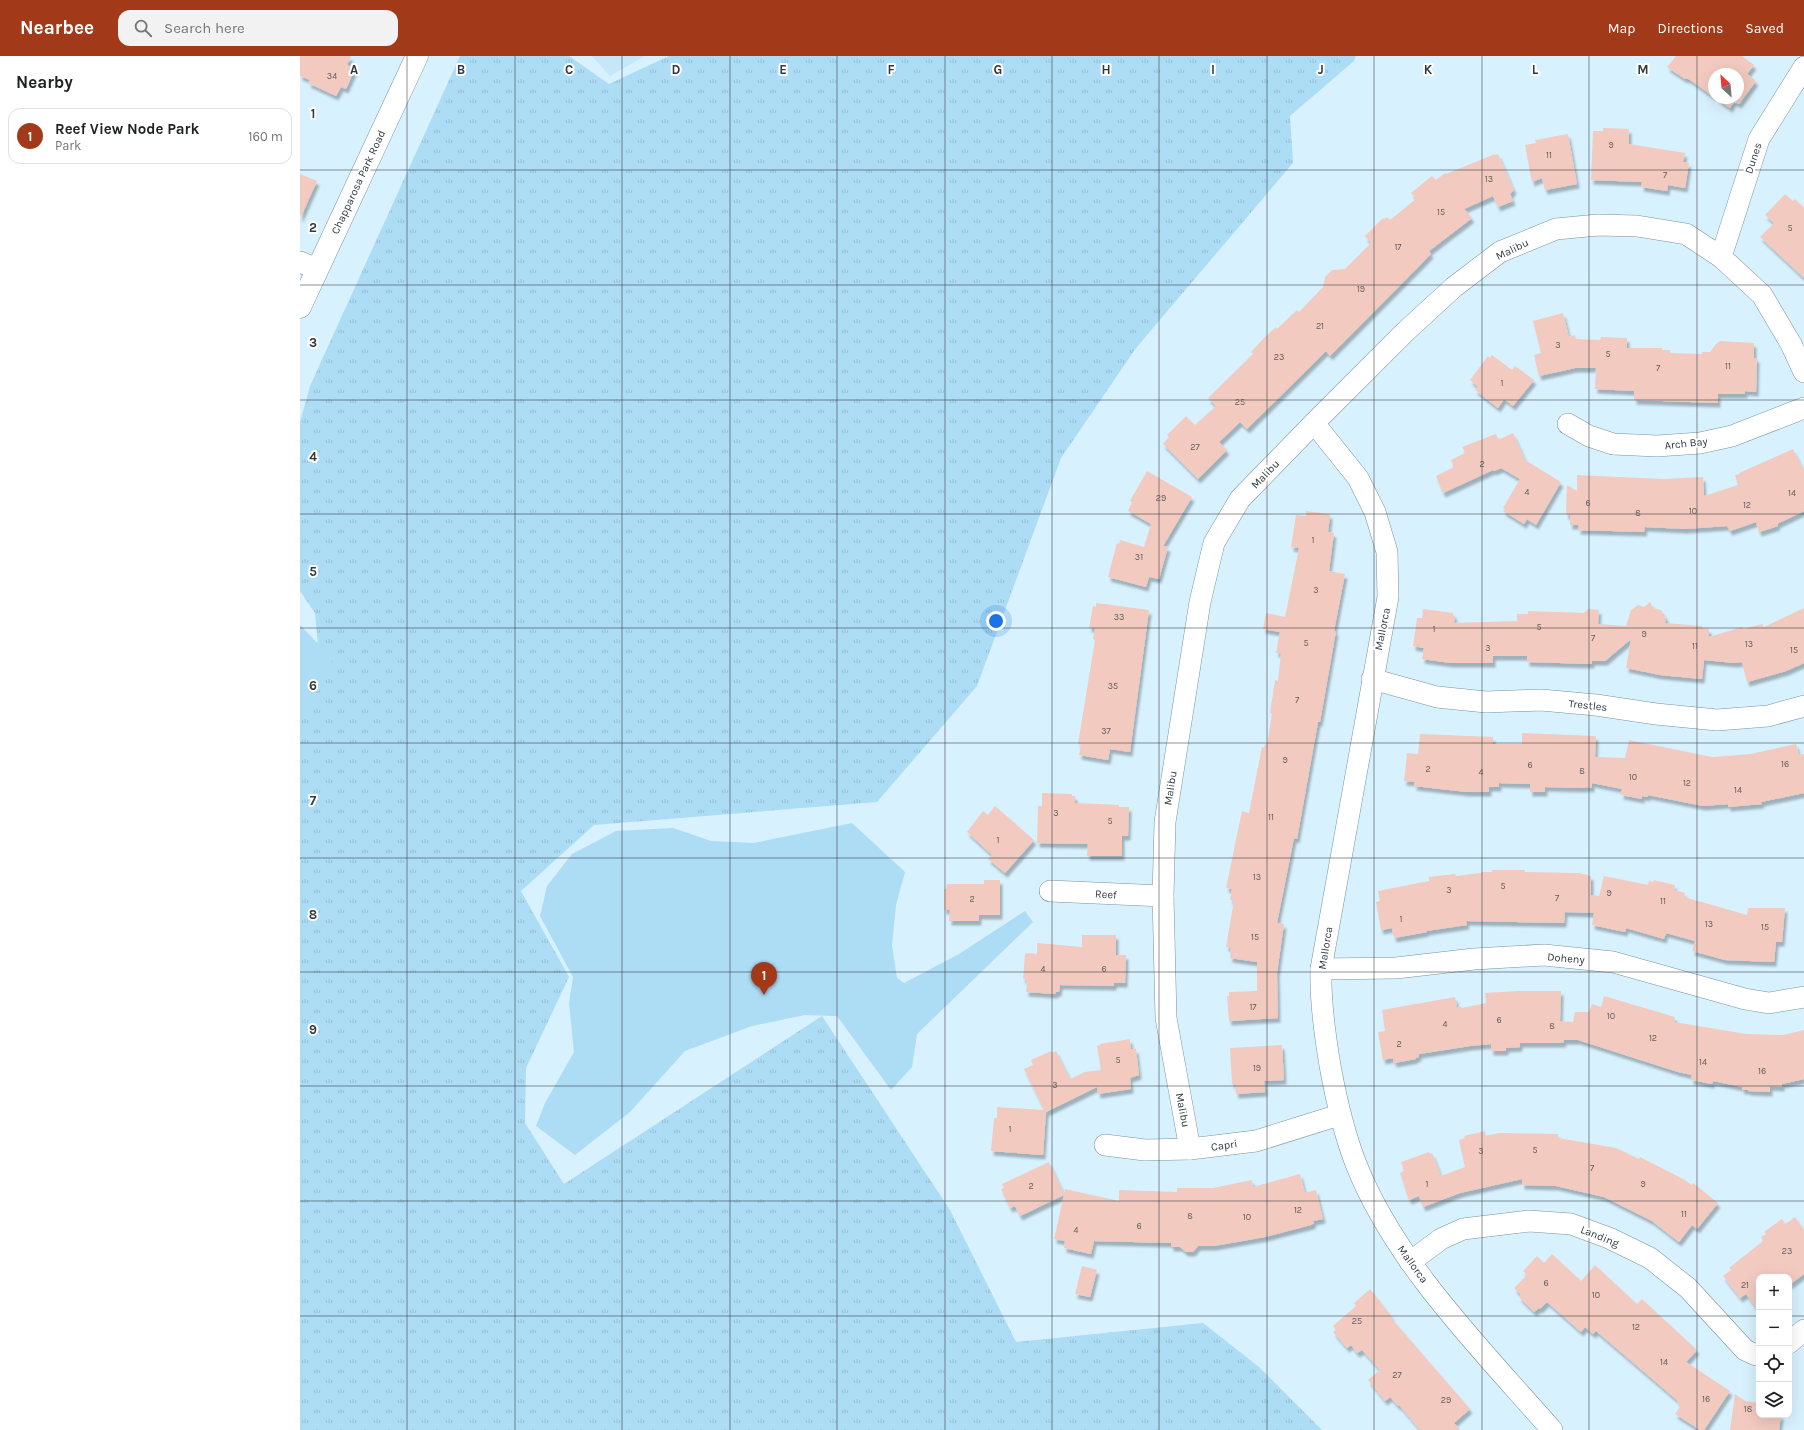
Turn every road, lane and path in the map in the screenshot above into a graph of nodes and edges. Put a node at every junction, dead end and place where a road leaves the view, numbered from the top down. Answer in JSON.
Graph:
{"nodes":[{"id":1,"x":416,"y":56,"type":"edge"},
{"id":2,"x":1804,"y":67,"type":"edge"},
{"id":3,"x":1721,"y":257,"type":"junction"},
{"id":4,"x":308,"y":266,"type":"edge"},
{"id":5,"x":300,"y":308,"type":"edge"},
{"id":6,"x":1804,"y":372,"type":"edge"},
{"id":7,"x":1804,"y":408,"type":"edge"},
{"id":8,"x":1314,"y":423,"type":"junction"},
{"id":9,"x":1568,"y":424,"type":"dead end"},
{"id":10,"x":1372,"y":679,"type":"junction"},
{"id":11,"x":1804,"y":706,"type":"edge"},
{"id":12,"x":1050,"y":891,"type":"dead end"},
{"id":13,"x":1163,"y":896,"type":"junction"},
{"id":14,"x":1322,"y":969,"type":"junction"},
{"id":15,"x":1804,"y":997,"type":"edge"},
{"id":16,"x":1339,"y":1115,"type":"junction"},
{"id":17,"x":1105,"y":1145,"type":"dead end"},
{"id":18,"x":1190,"y":1150,"type":"junction"},
{"id":19,"x":1410,"y":1262,"type":"junction"},
{"id":20,"x":1804,"y":1330,"type":"edge"},
{"id":21,"x":1792,"y":1340,"type":"edge"},
{"id":22,"x":1756,"y":1355,"type":"edge"},
{"id":23,"x":1552,"y":1430,"type":"edge"}],
"edges":[{"from":1,"to":4,"type":"street","name":"Chapparosa Park Road"},
{"from":2,"to":3,"type":"street","name":"Dunes"},
{"from":3,"to":6,"type":"street","name":"Malibu"},
{"from":3,"to":8,"type":"street","name":"Malibu"},
{"from":4,"to":5,"type":"street","name":"Chapparosa Park Road"},
{"from":7,"to":9,"type":"street","name":"Arch Bay"},
{"from":8,"to":10,"type":"street","name":"Mallorca"},
{"from":8,"to":13,"type":"street","name":"Malibu"},
{"from":10,"to":11,"type":"street","name":"Trestles"},
{"from":10,"to":14,"type":"street","name":"Mallorca"},
{"from":12,"to":13,"type":"street","name":"Reef"},
{"from":13,"to":18,"type":"street","name":"Malibu"},
{"from":14,"to":15,"type":"street","name":"Doheny"},
{"from":14,"to":16,"type":"street","name":"Mallorca"},
{"from":16,"to":18,"type":"street","name":"Capri"},
{"from":16,"to":19,"type":"street","name":"Mallorca"},
{"from":17,"to":18,"type":"street","name":"Capri"},
{"from":19,"to":22,"type":"street","name":"Landing"},
{"from":19,"to":23,"type":"street","name":"Mallorca"},
{"from":20,"to":21,"type":"street"}]}
